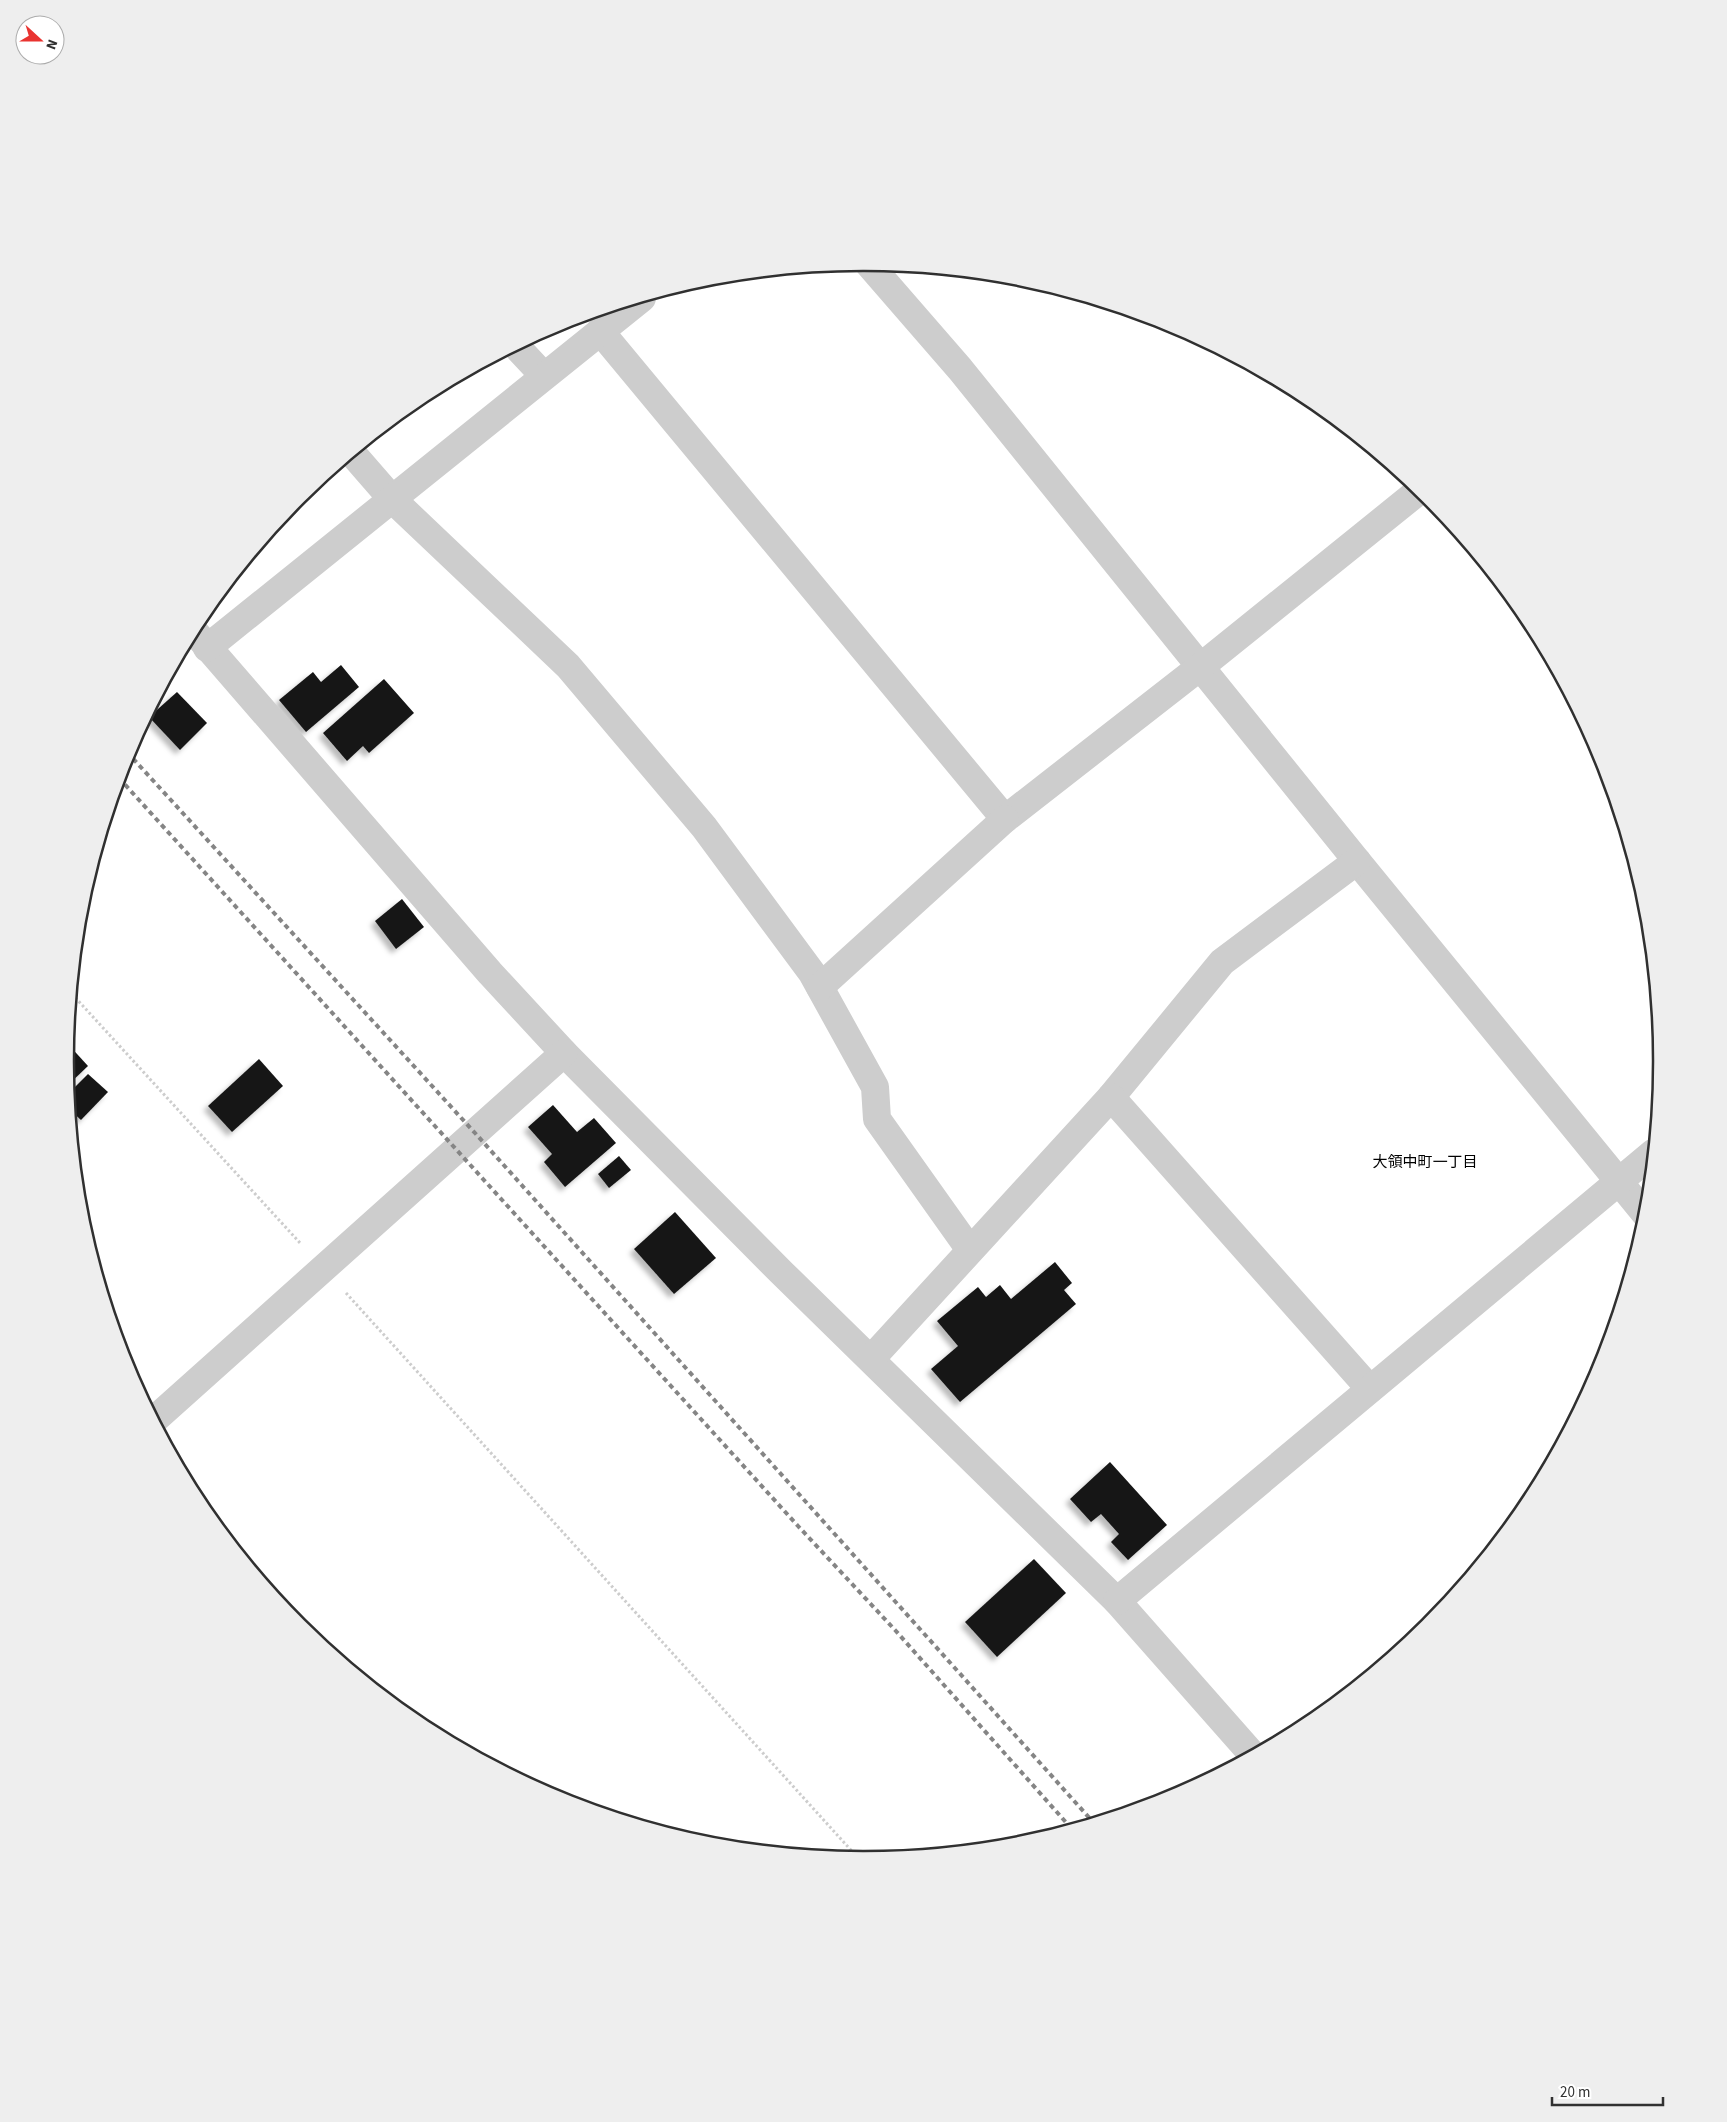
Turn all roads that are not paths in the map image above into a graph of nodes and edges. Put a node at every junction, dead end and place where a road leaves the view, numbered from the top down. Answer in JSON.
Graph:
{"nodes":[{"id":1,"x":875,"y":271,"type":"edge"},
{"id":2,"x":631,"y":307,"type":"edge"},
{"id":3,"x":600,"y":331,"type":"junction"},
{"id":4,"x":520,"y":350,"type":"edge"},
{"id":5,"x":544,"y":376,"type":"junction"},
{"id":6,"x":355,"y":457,"type":"edge"},
{"id":7,"x":1414,"y":495,"type":"edge"},
{"id":8,"x":392,"y":499,"type":"junction"},
{"id":9,"x":200,"y":639,"type":"edge"},
{"id":10,"x":1200,"y":667,"type":"junction"},
{"id":11,"x":1005,"y":820,"type":"junction"},
{"id":12,"x":1357,"y":861,"type":"junction"},
{"id":13,"x":820,"y":986,"type":"junction"},
{"id":14,"x":564,"y":1053,"type":"junction"},
{"id":15,"x":1111,"y":1097,"type":"junction"},
{"id":16,"x":1647,"y":1158,"type":"edge"},
{"id":17,"x":1618,"y":1182,"type":"junction"},
{"id":18,"x":1639,"y":1207,"type":"edge"},
{"id":19,"x":970,"y":1250,"type":"junction"},
{"id":20,"x":871,"y":1359,"type":"junction"},
{"id":21,"x":1370,"y":1389,"type":"junction"},
{"id":22,"x":158,"y":1416,"type":"edge"},
{"id":23,"x":1117,"y":1601,"type":"junction"},
{"id":24,"x":1249,"y":1750,"type":"edge"}],
"edges":[{"from":1,"to":10,"type":"street"},
{"from":2,"to":3,"type":"street"},
{"from":3,"to":5,"type":"street"},
{"from":3,"to":11,"type":"street"},
{"from":4,"to":5,"type":"street"},
{"from":5,"to":8,"type":"street"},
{"from":6,"to":8,"type":"street"},
{"from":7,"to":10,"type":"street"},
{"from":8,"to":9,"type":"street"},
{"from":8,"to":13,"type":"street"},
{"from":9,"to":14,"type":"street"},
{"from":10,"to":11,"type":"street"},
{"from":10,"to":12,"type":"street"},
{"from":11,"to":13,"type":"street"},
{"from":12,"to":15,"type":"street"},
{"from":12,"to":17,"type":"street"},
{"from":13,"to":19,"type":"street"},
{"from":14,"to":20,"type":"street"},
{"from":14,"to":22,"type":"street"},
{"from":15,"to":19,"type":"street"},
{"from":15,"to":21,"type":"street"},
{"from":16,"to":17,"type":"street"},
{"from":17,"to":18,"type":"street"},
{"from":17,"to":21,"type":"street"},
{"from":19,"to":20,"type":"street"},
{"from":20,"to":23,"type":"street"},
{"from":21,"to":23,"type":"street"},
{"from":23,"to":24,"type":"street"}]}
